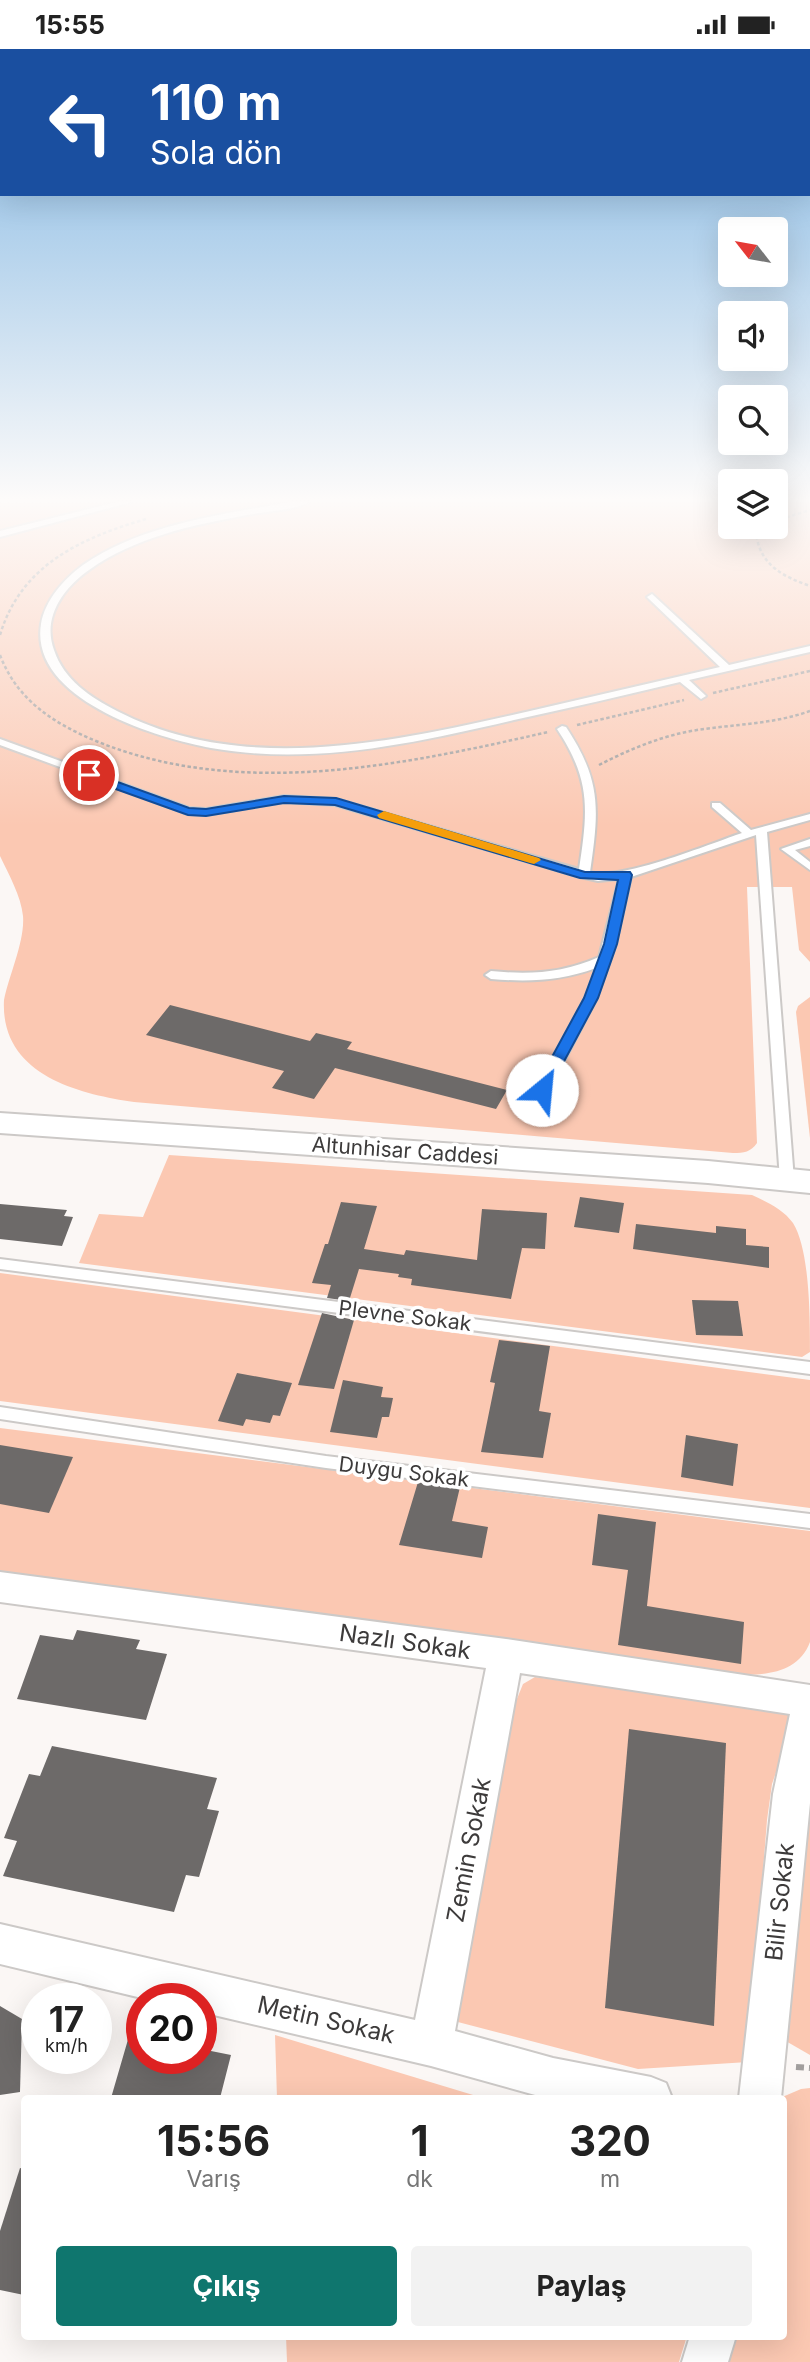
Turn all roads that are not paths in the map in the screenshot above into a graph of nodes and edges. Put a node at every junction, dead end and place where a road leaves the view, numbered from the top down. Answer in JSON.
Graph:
{"nodes":[{"id":1,"x":50,"y":610,"type":"edge"},
{"id":2,"x":666,"y":610,"type":"edge"},
{"id":3,"x":810,"y":649,"type":"edge"},
{"id":4,"x":727,"y":668,"type":"junction"},
{"id":5,"x":682,"y":679,"type":"junction"},
{"id":6,"x":701,"y":696,"type":"dead end"},
{"id":7,"x":562,"y":729,"type":"dead end"},
{"id":8,"x":0,"y":742,"type":"edge"},
{"id":9,"x":716,"y":805,"type":"dead end"},
{"id":10,"x":810,"y":817,"type":"edge"},
{"id":11,"x":755,"y":832,"type":"junction"},
{"id":12,"x":810,"y":842,"type":"edge"},
{"id":13,"x":810,"y":867,"type":"edge"},
{"id":14,"x":584,"y":875,"type":"junction"},
{"id":15,"x":626,"y":875,"type":"junction"},
{"id":16,"x":605,"y":959,"type":"junction"},
{"id":17,"x":491,"y":975,"type":"dead end"},
{"id":18,"x":542,"y":1090,"type":"dead end"},
{"id":19,"x":0,"y":1123,"type":"edge"},
{"id":20,"x":799,"y":1181,"type":"edge"},
{"id":21,"x":0,"y":1264,"type":"edge"},
{"id":22,"x":810,"y":1368,"type":"edge"},
{"id":23,"x":0,"y":1413,"type":"edge"},
{"id":24,"x":810,"y":1521,"type":"edge"},
{"id":25,"x":0,"y":1587,"type":"edge"},
{"id":26,"x":506,"y":1655,"type":"junction"},
{"id":27,"x":810,"y":1701,"type":"edge"},
{"id":28,"x":810,"y":1707,"type":"edge"},
{"id":29,"x":0,"y":1944,"type":"edge"},
{"id":30,"x":432,"y":2045,"type":"junction"},
{"id":31,"x":636,"y":2095,"type":"edge"},
{"id":32,"x":760,"y":2095,"type":"edge"},
{"id":33,"x":712,"y":2340,"type":"edge"},
{"id":34,"x":705,"y":2362,"type":"edge"}],
"edges":[{"from":1,"to":5,"type":"lane"},
{"from":2,"to":4,"type":"lane"},
{"from":3,"to":4,"type":"lane"},
{"from":4,"to":5,"type":"lane"},
{"from":5,"to":6,"type":"lane"},
{"from":7,"to":14,"type":"lane"},
{"from":8,"to":14,"type":"lane"},
{"from":9,"to":11,"type":"lane"},
{"from":10,"to":11,"type":"lane"},
{"from":11,"to":15,"type":"lane"},
{"from":11,"to":20,"type":"lane"},
{"from":12,"to":13,"type":"lane"},
{"from":14,"to":15,"type":"lane"},
{"from":15,"to":16,"type":"lane"},
{"from":16,"to":17,"type":"lane"},
{"from":16,"to":18,"type":"lane"},
{"from":19,"to":20,"type":"street","name":"Altunhisar Caddesi"},
{"from":21,"to":22,"type":"lane","name":"Plevne Sokak"},
{"from":23,"to":24,"type":"lane","name":"Duygu Sokak"},
{"from":25,"to":26,"type":"street","name":"Nazlı Sokak"},
{"from":26,"to":27,"type":"street","name":"Nazlı Sokak"},
{"from":26,"to":30,"type":"street","name":"Zemin Sokak"},
{"from":28,"to":32,"type":"street","name":"Bilir Sokak"},
{"from":29,"to":30,"type":"street","name":"Metin Sokak"},
{"from":30,"to":31,"type":"street","name":"Metin Sokak"},
{"from":33,"to":34,"type":"street"}]}
